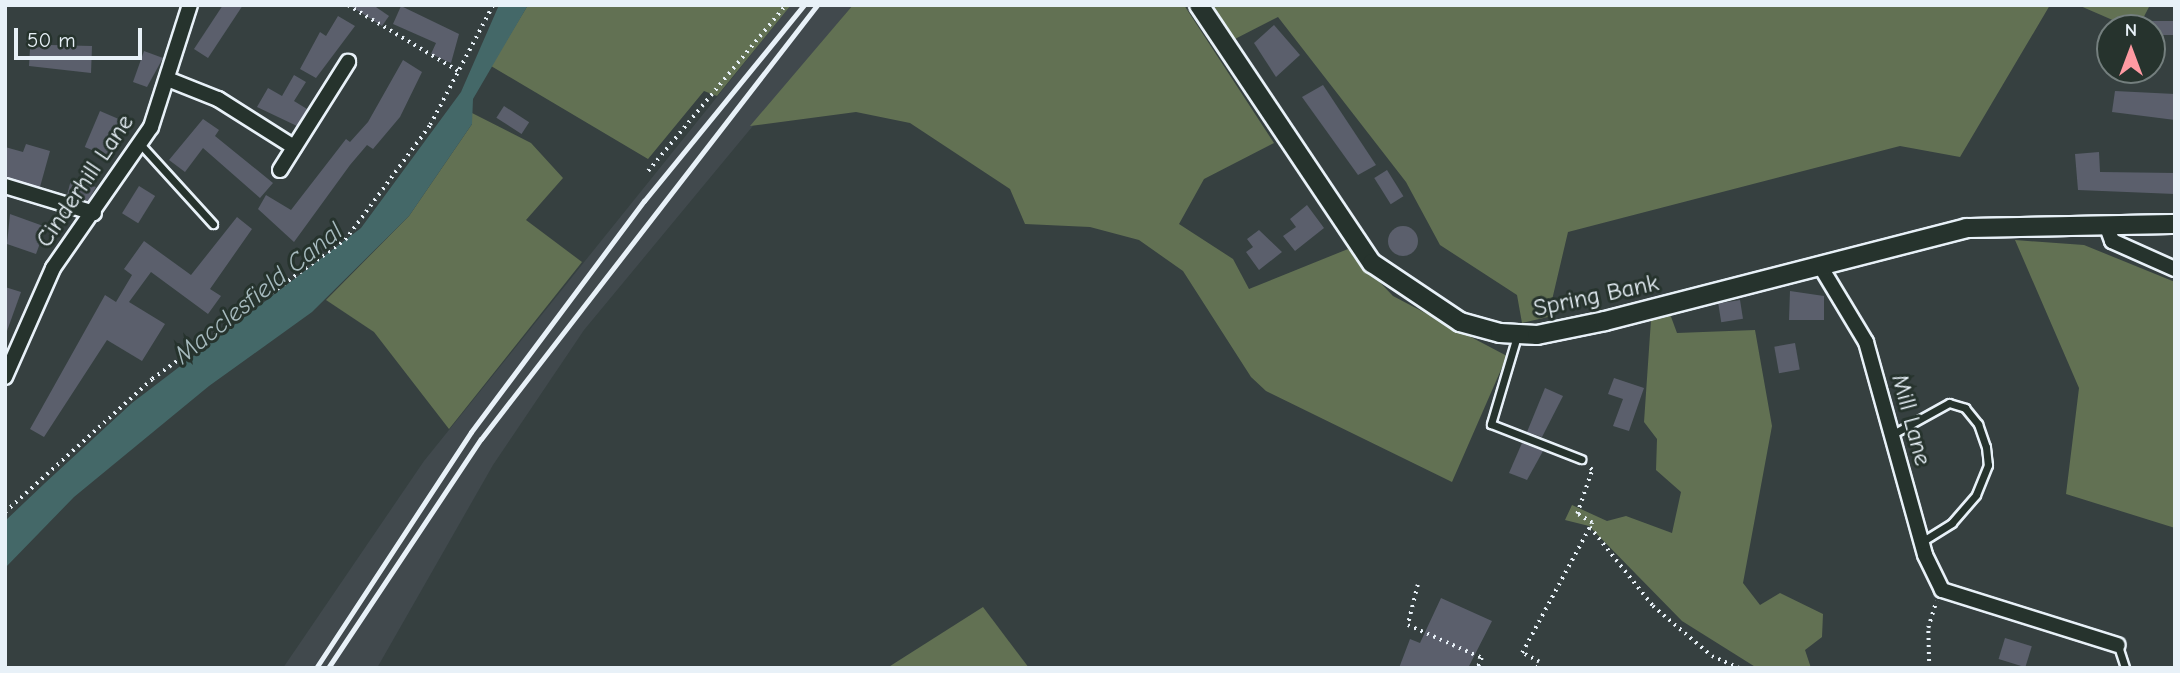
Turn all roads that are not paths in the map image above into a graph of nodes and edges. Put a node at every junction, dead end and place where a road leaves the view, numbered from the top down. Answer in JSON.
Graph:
{"nodes":[{"id":1,"x":190,"y":5,"type":"edge"},
{"id":2,"x":1199,"y":5,"type":"edge"},
{"id":3,"x":348,"y":62,"type":"dead end"},
{"id":4,"x":170,"y":80,"type":"junction"},
{"id":5,"x":141,"y":145,"type":"junction"},
{"id":6,"x":294,"y":147,"type":"junction"},
{"id":7,"x":280,"y":170,"type":"dead end"},
{"id":8,"x":5,"y":186,"type":"edge"},
{"id":9,"x":94,"y":213,"type":"junction"},
{"id":10,"x":214,"y":224,"type":"dead end"},
{"id":11,"x":2175,"y":224,"type":"edge"},
{"id":12,"x":2107,"y":227,"type":"junction"},
{"id":13,"x":1822,"y":269,"type":"junction"},
{"id":14,"x":2175,"y":269,"type":"edge"},
{"id":15,"x":1517,"y":336,"type":"junction"},
{"id":16,"x":5,"y":377,"type":"edge"},
{"id":17,"x":1892,"y":435,"type":"junction"},
{"id":18,"x":1581,"y":459,"type":"road end"},
{"id":19,"x":1921,"y":542,"type":"junction"},
{"id":20,"x":2118,"y":645,"type":"joint"},
{"id":21,"x":2125,"y":668,"type":"edge"}],
"edges":[{"from":1,"to":4,"type":"street","name":"Cinderhill Lane"},
{"from":2,"to":15,"type":"street","name":"Spring Bank"},
{"from":3,"to":6,"type":"street"},
{"from":4,"to":5,"type":"street","name":"Cinderhill Lane"},
{"from":4,"to":6,"type":"street"},
{"from":5,"to":9,"type":"street","name":"Cinderhill Lane"},
{"from":5,"to":10,"type":"lane"},
{"from":6,"to":7,"type":"street"},
{"from":8,"to":9,"type":"street"},
{"from":9,"to":16,"type":"street","name":"Cinderhill Lane"},
{"from":11,"to":12,"type":"street","name":"Spring Bank"},
{"from":12,"to":13,"type":"street","name":"Spring Bank"},
{"from":12,"to":14,"type":"street"},
{"from":13,"to":15,"type":"street","name":"Spring Bank"},
{"from":13,"to":17,"type":"street","name":"Mill Lane"},
{"from":15,"to":18,"type":"lane"},
{"from":17,"to":19,"type":"street","name":"Mill Lane"},
{"from":17,"to":19,"type":"lane"},
{"from":19,"to":20,"type":"street","name":"Mill Lane"},
{"from":20,"to":21,"type":"lane"}]}
